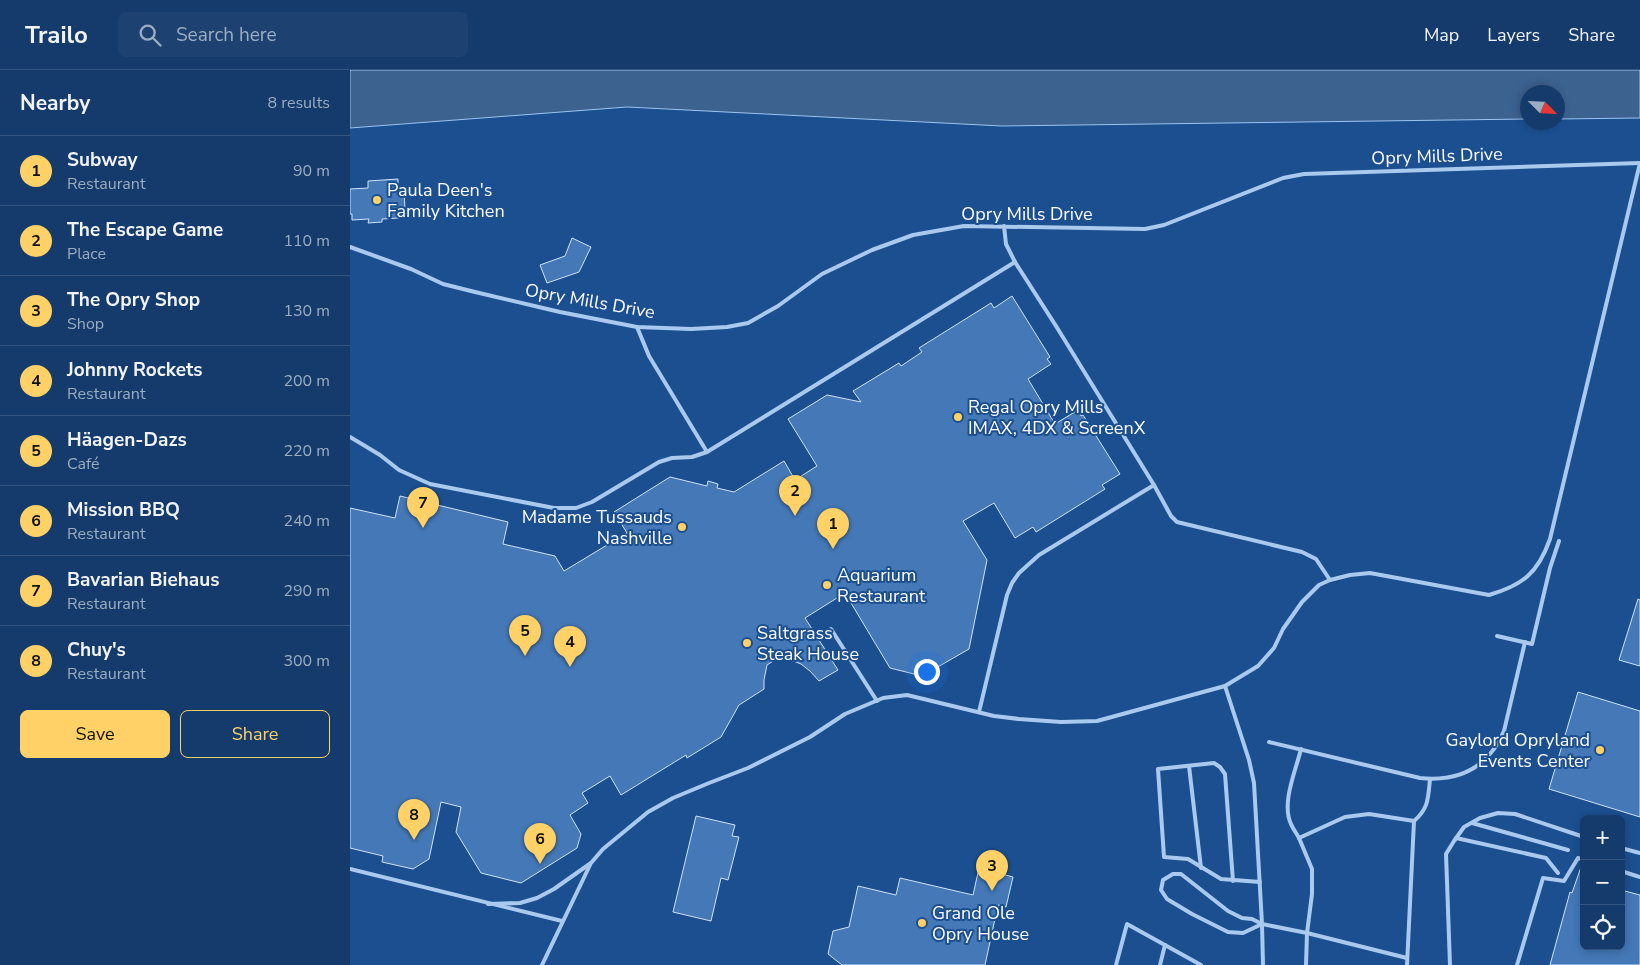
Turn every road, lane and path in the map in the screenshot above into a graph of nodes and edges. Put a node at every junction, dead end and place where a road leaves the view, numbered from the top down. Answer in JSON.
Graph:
{"nodes":[{"id":1,"x":1640,"y":163,"type":"edge"},
{"id":2,"x":1004,"y":226,"type":"junction"},
{"id":3,"x":350,"y":247,"type":"edge"},
{"id":4,"x":1015,"y":262,"type":"junction"},
{"id":5,"x":637,"y":327,"type":"junction"},
{"id":6,"x":350,"y":437,"type":"edge"},
{"id":7,"x":707,"y":452,"type":"junction"},
{"id":8,"x":1154,"y":485,"type":"junction"},
{"id":9,"x":1559,"y":541,"type":"dead end"},
{"id":10,"x":1330,"y":580,"type":"junction"},
{"id":11,"x":831,"y":629,"type":"dead end"},
{"id":12,"x":1497,"y":636,"type":"dead end"},
{"id":13,"x":1525,"y":642,"type":"junction"},
{"id":14,"x":1225,"y":686,"type":"junction"},
{"id":15,"x":877,"y":701,"type":"junction"},
{"id":16,"x":979,"y":712,"type":"junction"},
{"id":17,"x":1269,"y":742,"type":"dead end"},
{"id":18,"x":1301,"y":749,"type":"junction"},
{"id":19,"x":1189,"y":766,"type":"junction"},
{"id":20,"x":1430,"y":779,"type":"junction"},
{"id":21,"x":1414,"y":821,"type":"junction"},
{"id":22,"x":1472,"y":823,"type":"junction"},
{"id":23,"x":1580,"y":837,"type":"edge"},
{"id":24,"x":1299,"y":838,"type":"junction"},
{"id":25,"x":1456,"y":838,"type":"junction"},
{"id":26,"x":1625,"y":849,"type":"edge"},
{"id":27,"x":1568,"y":850,"type":"dead end"},
{"id":28,"x":1640,"y":853,"type":"edge"},
{"id":29,"x":1580,"y":859,"type":"edge"},
{"id":30,"x":590,"y":863,"type":"junction"},
{"id":31,"x":1201,"y":868,"type":"junction"},
{"id":32,"x":350,"y":869,"type":"edge"},
{"id":33,"x":1625,"y":872,"type":"edge"},
{"id":34,"x":1558,"y":873,"type":"dead end"},
{"id":35,"x":1640,"y":877,"type":"edge"},
{"id":36,"x":1232,"y":881,"type":"junction"},
{"id":37,"x":1260,"y":882,"type":"junction"},
{"id":38,"x":488,"y":904,"type":"junction"},
{"id":39,"x":562,"y":921,"type":"junction"},
{"id":40,"x":1262,"y":924,"type":"junction"},
{"id":41,"x":1307,"y":933,"type":"junction"},
{"id":42,"x":1165,"y":945,"type":"junction"},
{"id":43,"x":1407,"y":958,"type":"junction"},
{"id":44,"x":542,"y":965,"type":"edge"},
{"id":45,"x":1116,"y":965,"type":"edge"},
{"id":46,"x":1160,"y":965,"type":"edge"},
{"id":47,"x":1200,"y":965,"type":"edge"},
{"id":48,"x":1263,"y":965,"type":"edge"},
{"id":49,"x":1306,"y":965,"type":"edge"},
{"id":50,"x":1407,"y":965,"type":"edge"},
{"id":51,"x":1450,"y":965,"type":"edge"},
{"id":52,"x":1517,"y":965,"type":"edge"}],
"edges":[{"from":1,"to":2,"type":"lane","name":"Opry Mills Drive"},
{"from":1,"to":10,"type":"lane"},
{"from":2,"to":4,"type":"lane"},
{"from":2,"to":5,"type":"lane","name":"Opry Mills Drive"},
{"from":3,"to":5,"type":"lane","name":"Opry Mills Drive"},
{"from":4,"to":7,"type":"lane"},
{"from":4,"to":8,"type":"lane"},
{"from":5,"to":7,"type":"lane"},
{"from":6,"to":7,"type":"lane"},
{"from":8,"to":10,"type":"lane"},
{"from":8,"to":16,"type":"lane"},
{"from":9,"to":13,"type":"lane"},
{"from":10,"to":14,"type":"lane"},
{"from":11,"to":15,"type":"lane"},
{"from":12,"to":13,"type":"lane"},
{"from":13,"to":20,"type":"lane"},
{"from":14,"to":16,"type":"lane"},
{"from":14,"to":37,"type":"lane"},
{"from":15,"to":16,"type":"lane"},
{"from":15,"to":30,"type":"lane"},
{"from":17,"to":18,"type":"lane"},
{"from":18,"to":20,"type":"lane"},
{"from":18,"to":24,"type":"lane"},
{"from":19,"to":31,"type":"lane"},
{"from":19,"to":31,"type":"lane"},
{"from":19,"to":36,"type":"lane"},
{"from":20,"to":21,"type":"lane"},
{"from":21,"to":24,"type":"lane"},
{"from":21,"to":43,"type":"lane"},
{"from":22,"to":23,"type":"lane"},
{"from":22,"to":25,"type":"lane"},
{"from":22,"to":27,"type":"lane"},
{"from":24,"to":41,"type":"lane"},
{"from":25,"to":34,"type":"lane"},
{"from":25,"to":51,"type":"lane"},
{"from":26,"to":28,"type":"lane"},
{"from":29,"to":52,"type":"lane"},
{"from":30,"to":38,"type":"lane"},
{"from":30,"to":39,"type":"lane"},
{"from":31,"to":36,"type":"lane"},
{"from":32,"to":38,"type":"lane"},
{"from":33,"to":35,"type":"lane"},
{"from":36,"to":37,"type":"lane"},
{"from":37,"to":40,"type":"lane"},
{"from":38,"to":39,"type":"lane"},
{"from":39,"to":44,"type":"lane"},
{"from":40,"to":40,"type":"lane"},
{"from":40,"to":41,"type":"lane"},
{"from":40,"to":48,"type":"lane"},
{"from":41,"to":43,"type":"lane"},
{"from":41,"to":49,"type":"lane"},
{"from":42,"to":45,"type":"lane"},
{"from":42,"to":46,"type":"lane"},
{"from":42,"to":47,"type":"lane"},
{"from":43,"to":50,"type":"lane"}]}
